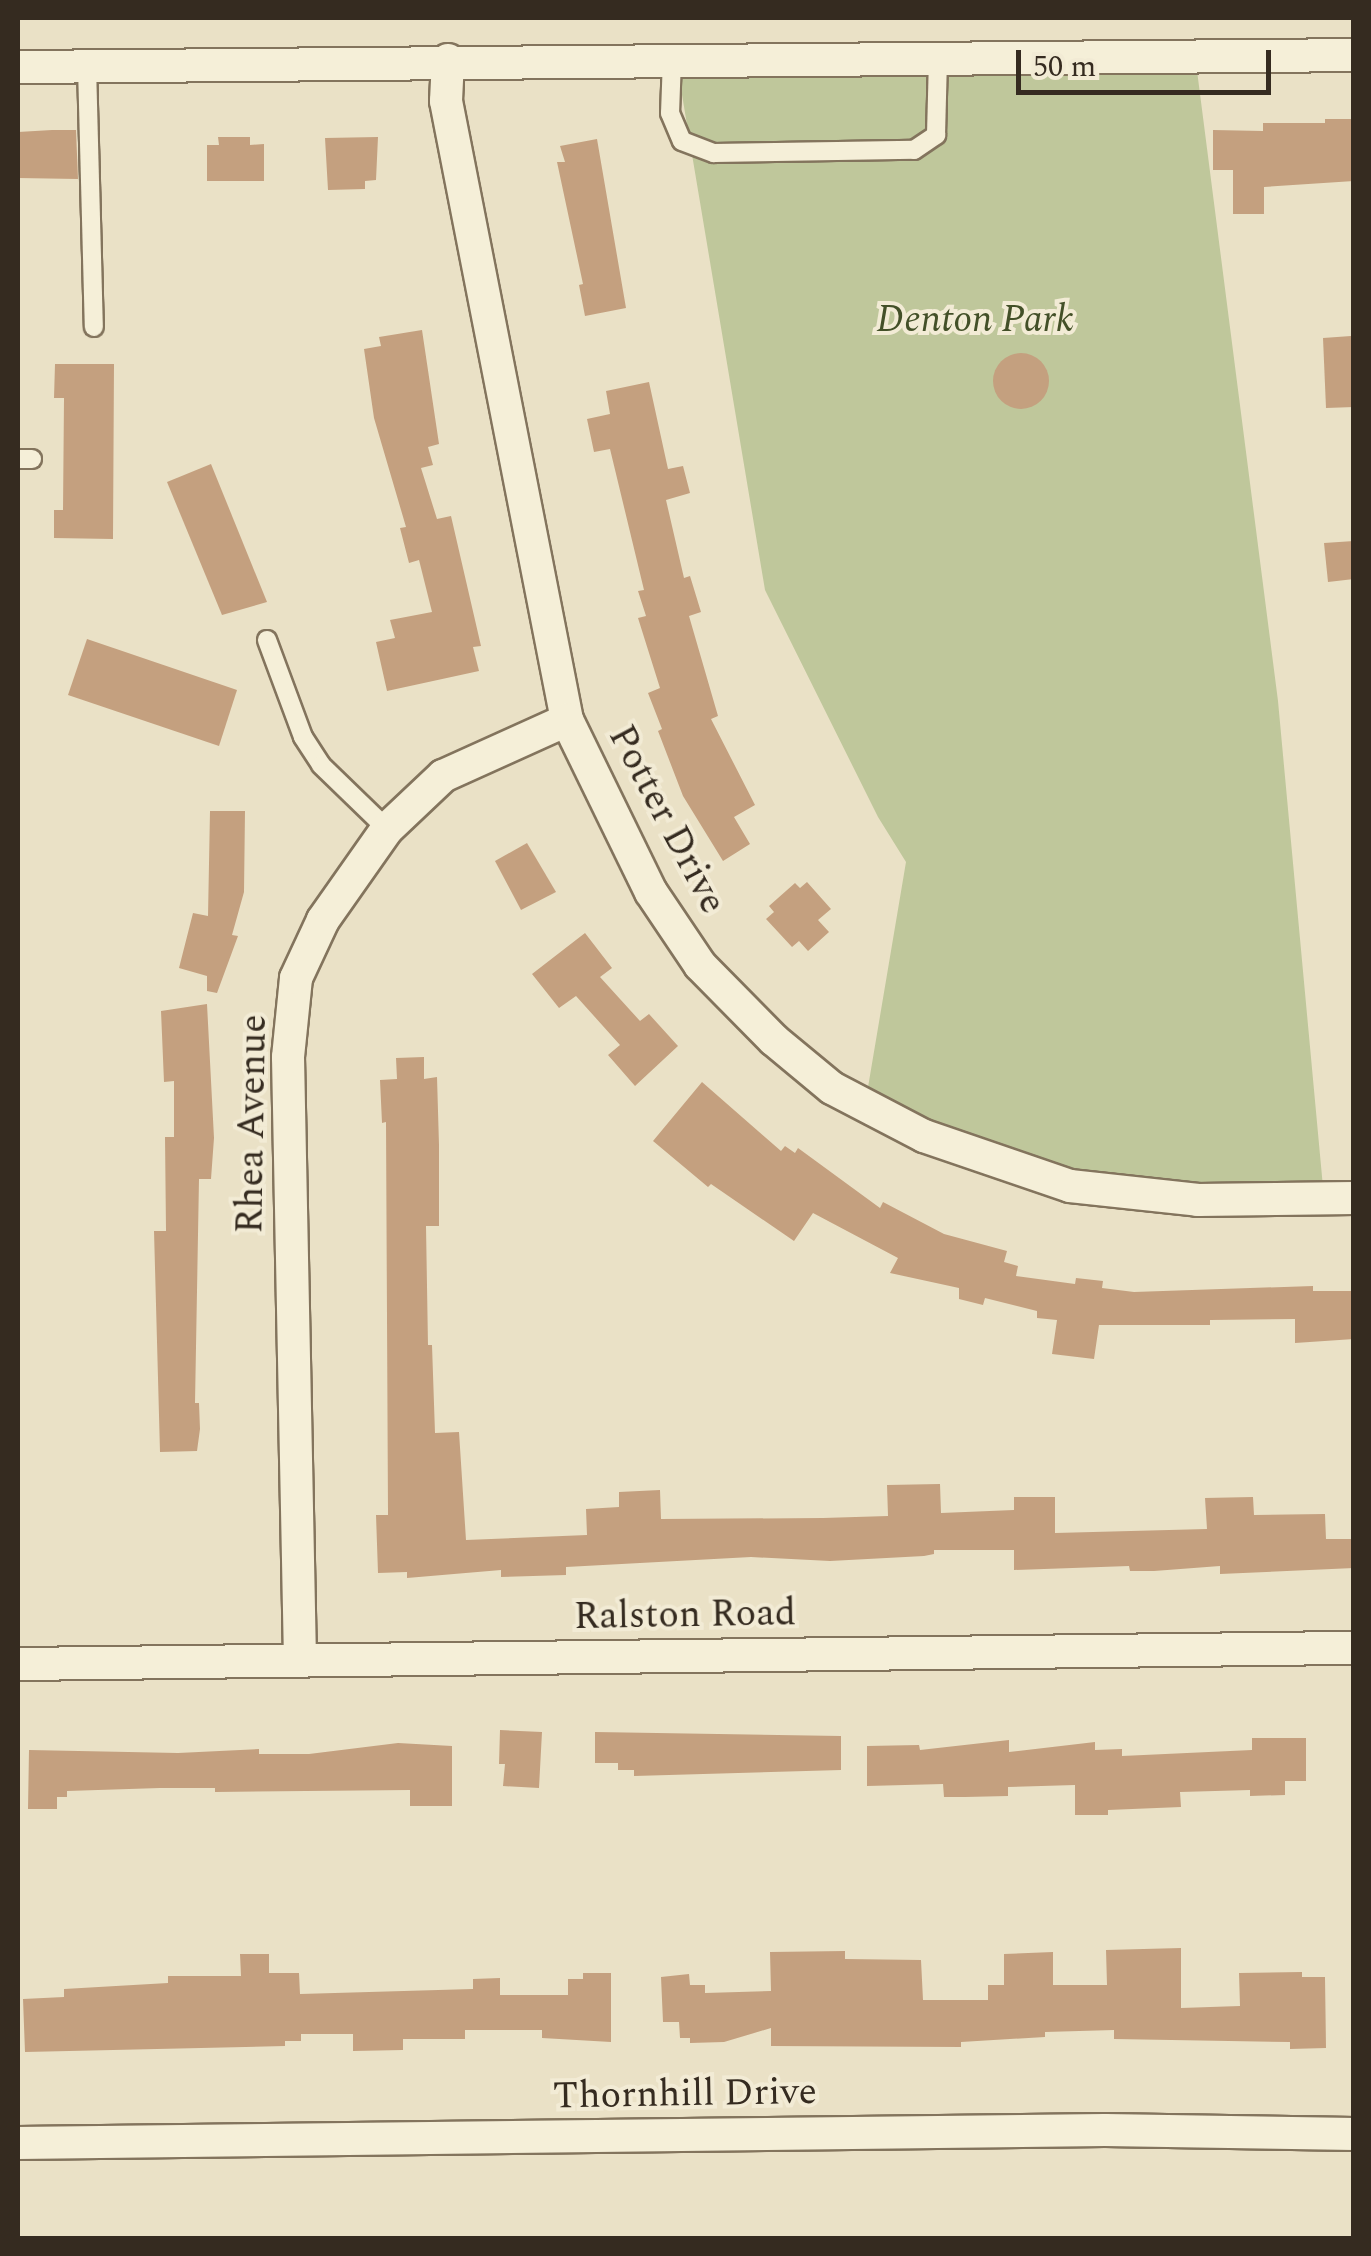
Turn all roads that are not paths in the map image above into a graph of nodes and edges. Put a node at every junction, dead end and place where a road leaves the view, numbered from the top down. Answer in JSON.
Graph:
{"nodes":[{"id":1,"x":1354,"y":54,"type":"edge"},
{"id":2,"x":938,"y":57,"type":"junction"},
{"id":3,"x":672,"y":59,"type":"junction"},
{"id":4,"x":448,"y":60,"type":"junction"},
{"id":5,"x":18,"y":66,"type":"edge"},
{"id":6,"x":87,"y":66,"type":"junction"},
{"id":7,"x":94,"y":327,"type":"dead end"},
{"id":8,"x":267,"y":640,"type":"dead end"},
{"id":9,"x":567,"y":720,"type":"junction"},
{"id":10,"x":386,"y":829,"type":"junction"},
{"id":11,"x":1354,"y":1198,"type":"edge"},
{"id":12,"x":1354,"y":1648,"type":"edge"},
{"id":13,"x":300,"y":1660,"type":"junction"},
{"id":14,"x":18,"y":1664,"type":"edge"},
{"id":15,"x":1354,"y":2134,"type":"edge"},
{"id":16,"x":18,"y":2143,"type":"edge"}],
"edges":[{"from":1,"to":2,"type":"street"},
{"from":2,"to":3,"type":"street"},
{"from":2,"to":3,"type":"lane"},
{"from":3,"to":4,"type":"street"},
{"from":4,"to":6,"type":"street"},
{"from":4,"to":9,"type":"street","name":"Potter Drive"},
{"from":5,"to":6,"type":"street"},
{"from":6,"to":7,"type":"lane"},
{"from":8,"to":10,"type":"lane"},
{"from":9,"to":10,"type":"street","name":"Rhea Avenue"},
{"from":9,"to":11,"type":"street","name":"Potter Drive"},
{"from":10,"to":13,"type":"street","name":"Rhea Avenue"},
{"from":12,"to":13,"type":"street","name":"Ralston Road"},
{"from":13,"to":14,"type":"street","name":"Ralston Road"},
{"from":15,"to":16,"type":"street","name":"Thornhill Drive"}]}
